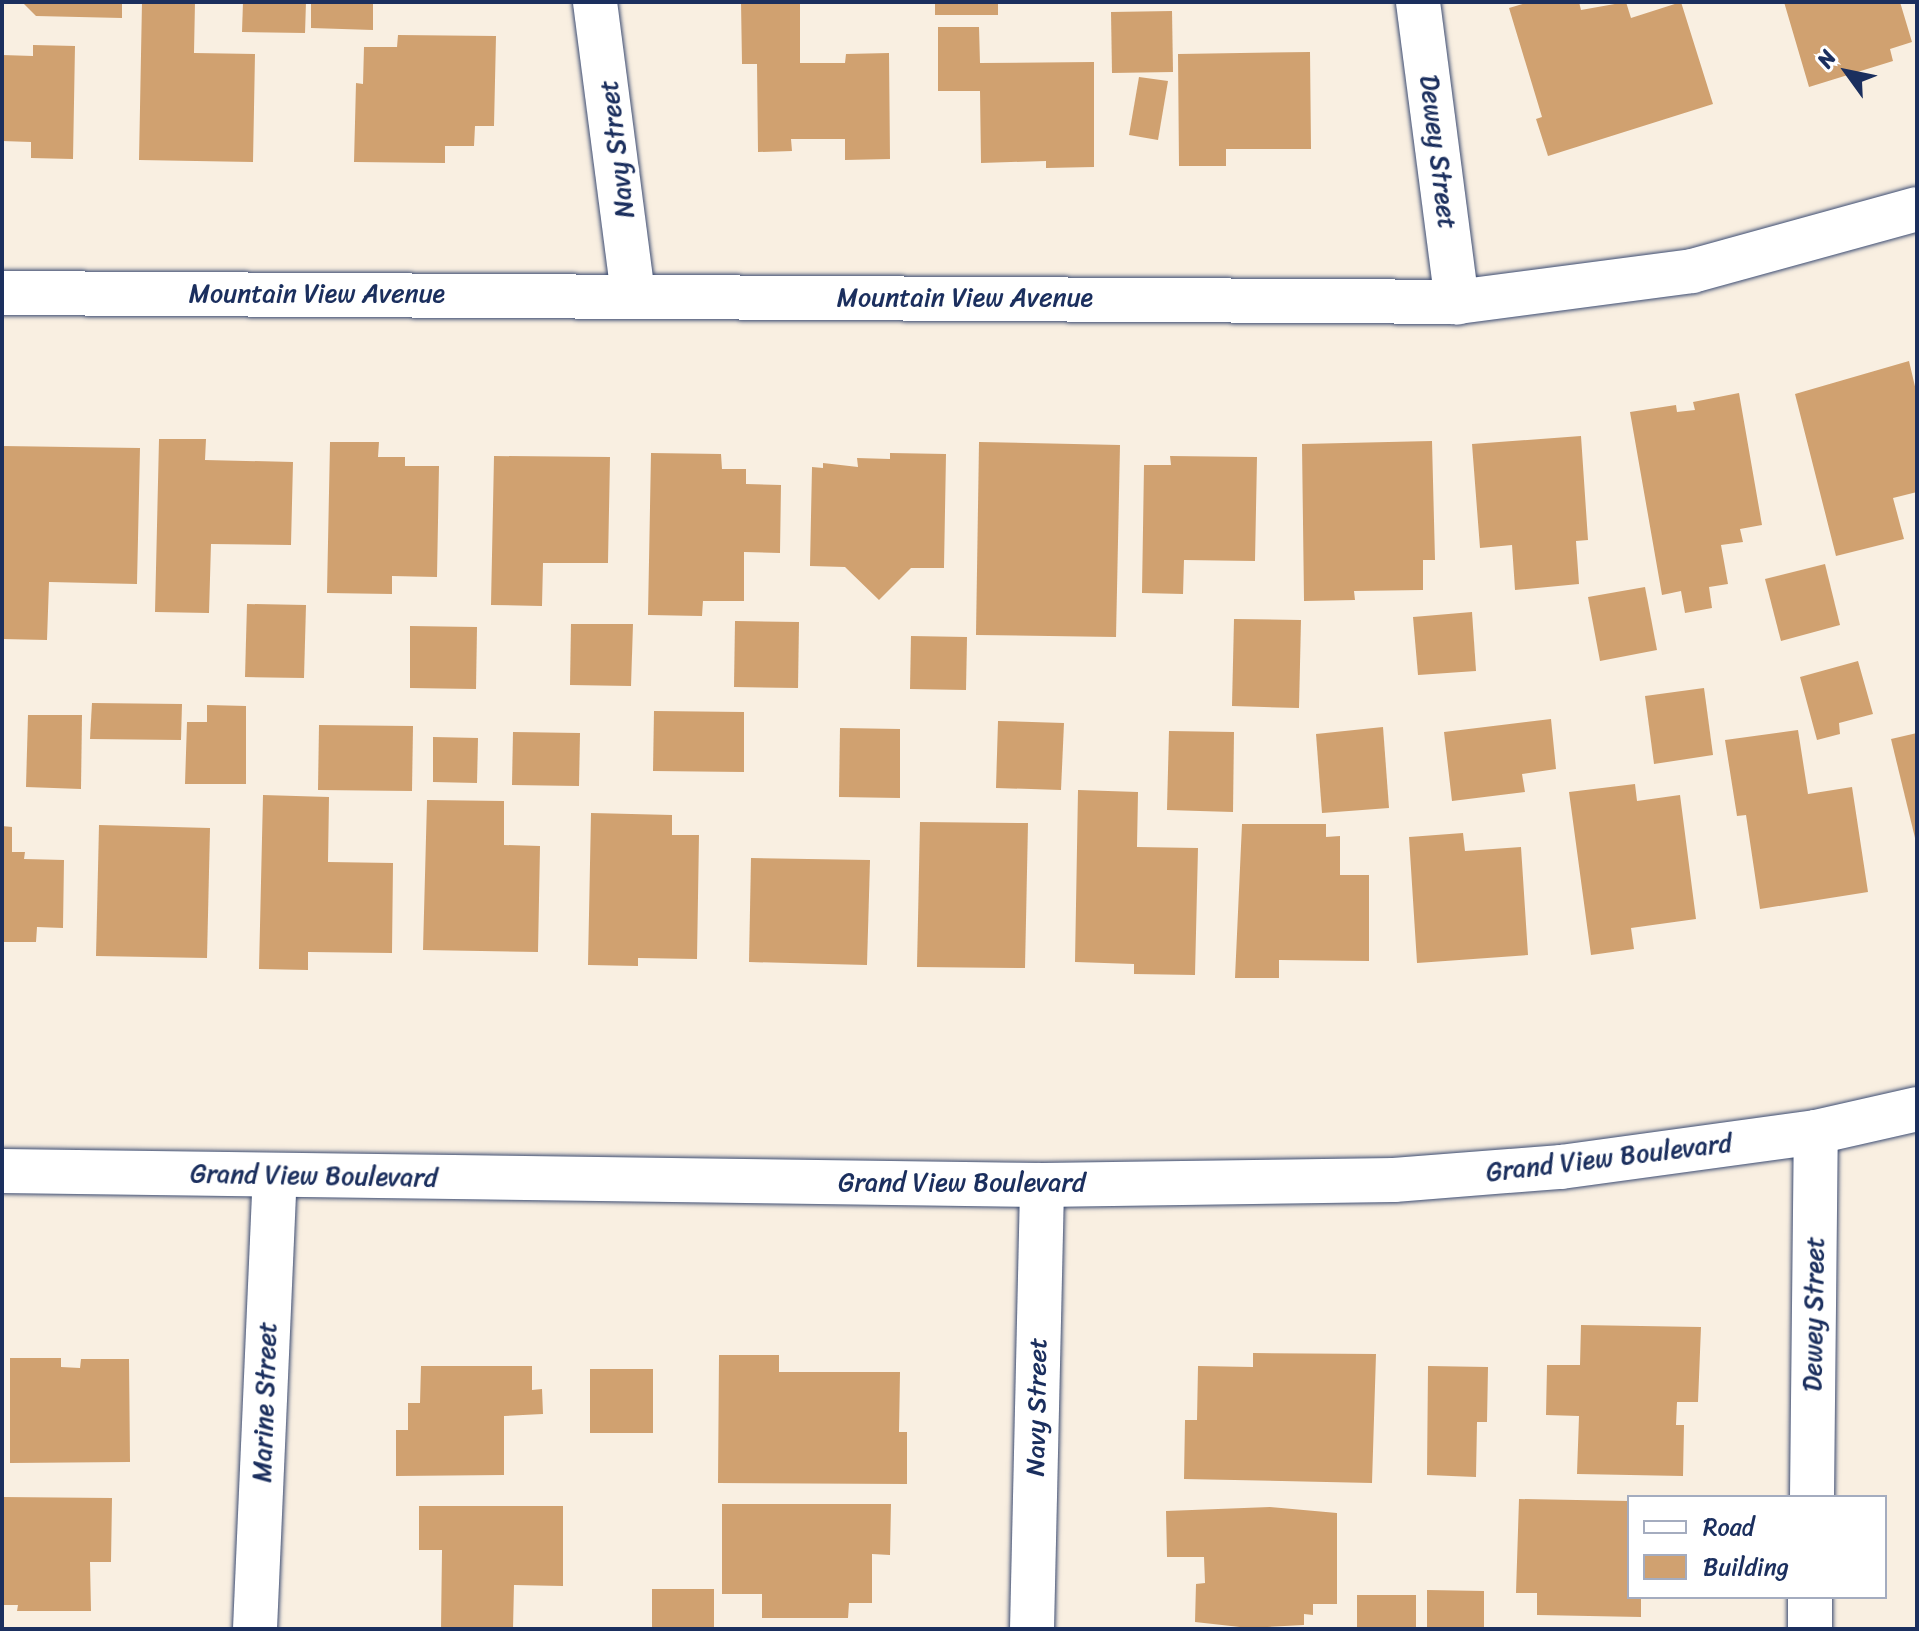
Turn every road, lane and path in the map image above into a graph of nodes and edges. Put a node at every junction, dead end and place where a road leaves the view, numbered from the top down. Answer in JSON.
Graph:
{"nodes":[{"id":1,"x":595,"y":2,"type":"edge"},
{"id":2,"x":1418,"y":2,"type":"edge"},
{"id":3,"x":1917,"y":209,"type":"edge"},
{"id":4,"x":2,"y":293,"type":"edge"},
{"id":5,"x":633,"y":296,"type":"junction"},
{"id":6,"x":1457,"y":302,"type":"junction"},
{"id":7,"x":1917,"y":1109,"type":"edge"},
{"id":8,"x":1816,"y":1132,"type":"junction"},
{"id":9,"x":2,"y":1171,"type":"edge"},
{"id":10,"x":275,"y":1175,"type":"junction"},
{"id":11,"x":1042,"y":1185,"type":"junction"},
{"id":12,"x":1812,"y":1495,"type":"edge"},
{"id":13,"x":1810,"y":1599,"type":"edge"},
{"id":14,"x":255,"y":1629,"type":"edge"},
{"id":15,"x":1032,"y":1629,"type":"edge"},
{"id":16,"x":1810,"y":1629,"type":"edge"}],
"edges":[{"from":1,"to":5,"type":"street","name":"Navy Street"},
{"from":2,"to":6,"type":"street","name":"Dewey Street"},
{"from":3,"to":6,"type":"street","name":"Mountain View Avenue"},
{"from":4,"to":5,"type":"street","name":"Mountain View Avenue"},
{"from":5,"to":6,"type":"street","name":"Mountain View Avenue"},
{"from":7,"to":8,"type":"street","name":"Grand View Boulevard"},
{"from":8,"to":11,"type":"street","name":"Grand View Boulevard"},
{"from":8,"to":12,"type":"street","name":"Dewey Street"},
{"from":9,"to":10,"type":"street","name":"Grand View Boulevard"},
{"from":10,"to":11,"type":"street","name":"Grand View Boulevard"},
{"from":10,"to":14,"type":"street","name":"Marine Street"},
{"from":11,"to":15,"type":"street","name":"Navy Street"},
{"from":13,"to":16,"type":"street"}]}
